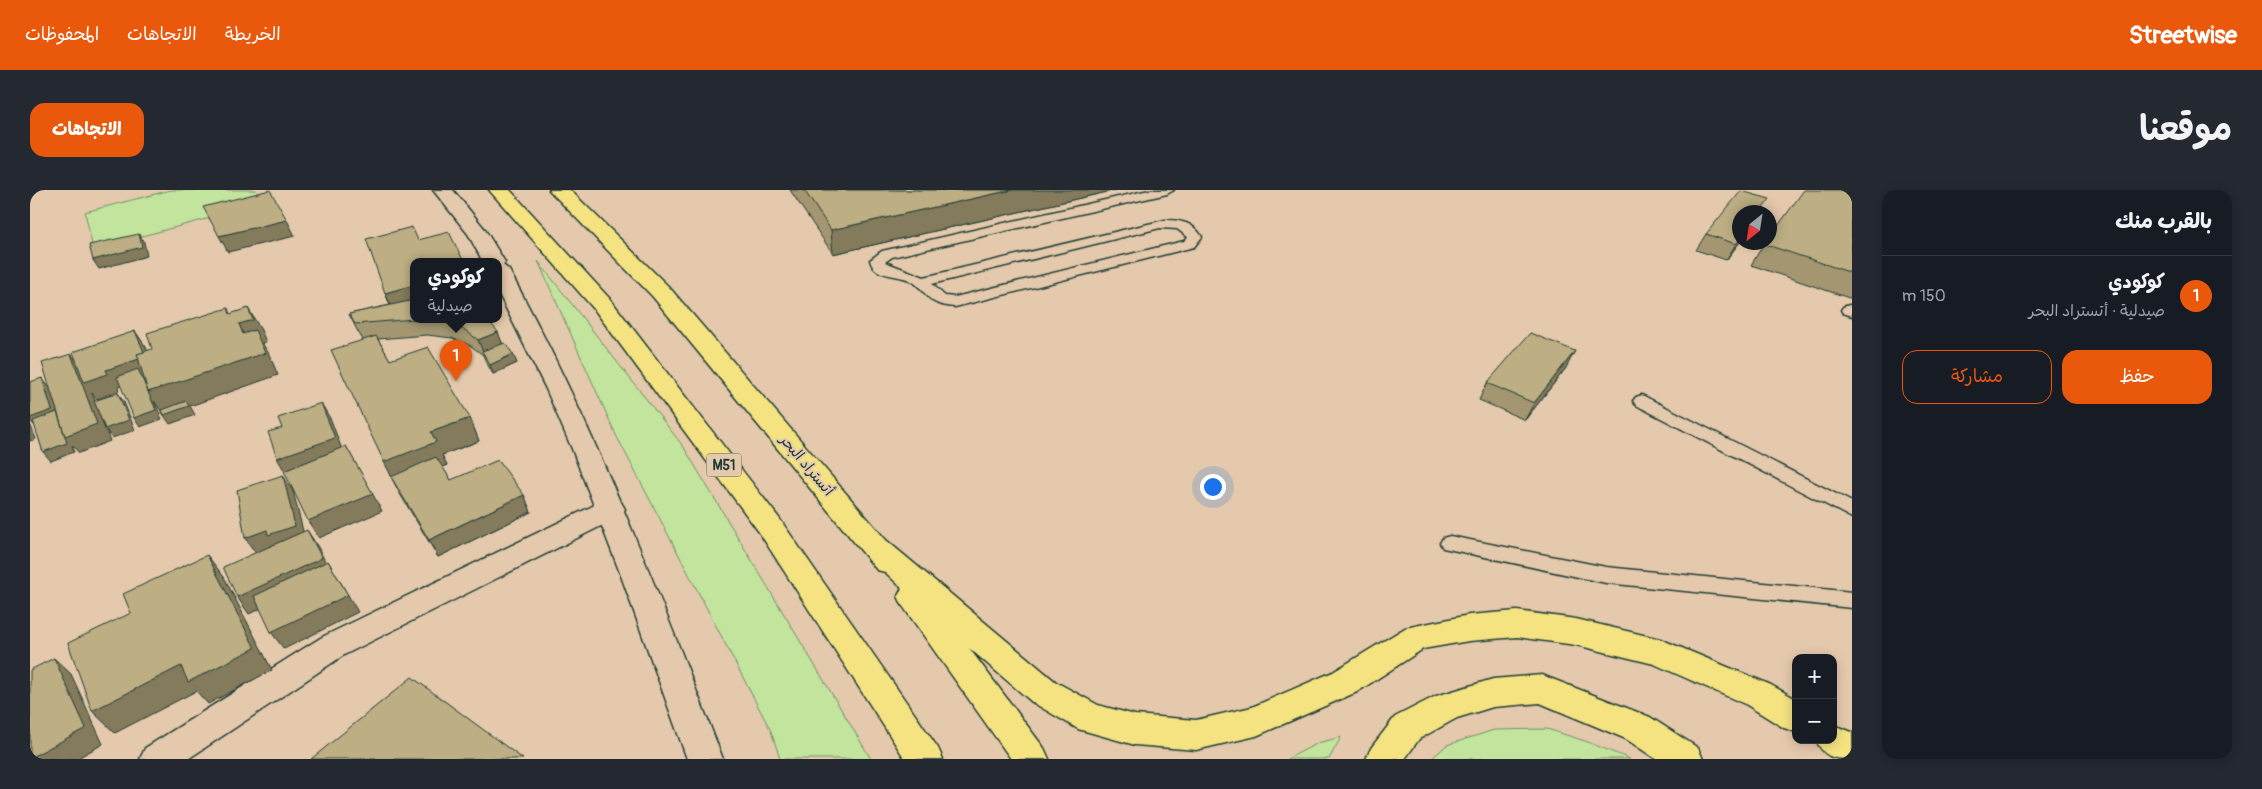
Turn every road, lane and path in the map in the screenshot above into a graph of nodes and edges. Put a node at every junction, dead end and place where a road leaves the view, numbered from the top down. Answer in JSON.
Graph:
{"nodes":[{"id":1,"x":443,"y":190,"type":"edge"},
{"id":2,"x":499,"y":190,"type":"edge"},
{"id":3,"x":560,"y":190,"type":"edge"},
{"id":4,"x":1167,"y":190,"type":"edge"},
{"id":5,"x":492,"y":258,"type":"edge"},
{"id":6,"x":502,"y":277,"type":"edge"},
{"id":7,"x":921,"y":282,"type":"junction"},
{"id":8,"x":1642,"y":401,"type":"dead end"},
{"id":9,"x":611,"y":509,"type":"junction"},
{"id":10,"x":1852,"y":511,"type":"edge"},
{"id":11,"x":1450,"y":543,"type":"dead end"},
{"id":12,"x":877,"y":548,"type":"junction"},
{"id":13,"x":1852,"y":600,"type":"edge"},
{"id":14,"x":1792,"y":715,"type":"edge"},
{"id":15,"x":1837,"y":742,"type":"edge"},
{"id":16,"x":1852,"y":750,"type":"edge"},
{"id":17,"x":1030,"y":757,"type":"edge"},
{"id":18,"x":158,"y":759,"type":"edge"},
{"id":19,"x":705,"y":759,"type":"edge"},
{"id":20,"x":925,"y":759,"type":"edge"},
{"id":21,"x":1384,"y":759,"type":"edge"},
{"id":22,"x":1685,"y":759,"type":"edge"}],
"edges":[{"from":1,"to":5,"type":"street"},
{"from":2,"to":20,"type":"highway","number":"M51"},
{"from":3,"to":12,"type":"highway","name":"أتستراد البحر"},
{"from":4,"to":7,"type":"lane"},
{"from":6,"to":9,"type":"street"},
{"from":7,"to":7,"type":"lane"},
{"from":8,"to":10,"type":"lane"},
{"from":9,"to":18,"type":"street"},
{"from":9,"to":19,"type":"street"},
{"from":11,"to":13,"type":"lane"},
{"from":12,"to":14,"type":"highway"},
{"from":12,"to":17,"type":"highway","name":"أتستراد البحر"},
{"from":15,"to":16,"type":"highway"},
{"from":21,"to":22,"type":"highway"}]}
